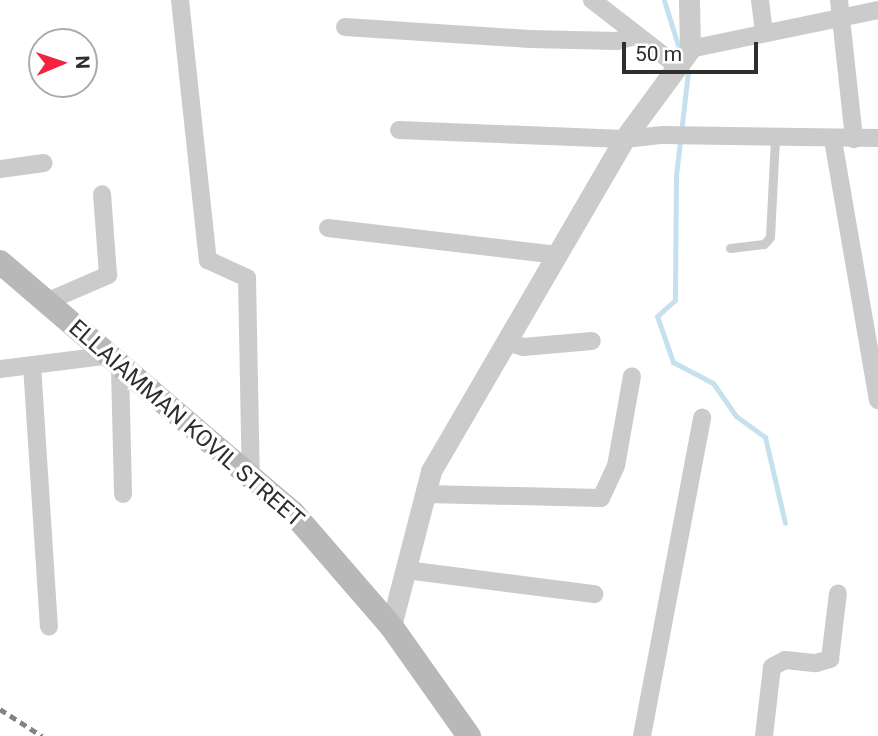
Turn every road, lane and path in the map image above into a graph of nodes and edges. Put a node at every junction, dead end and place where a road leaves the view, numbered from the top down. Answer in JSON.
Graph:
{"nodes":[{"id":1,"x":180,"y":0,"type":"edge"},
{"id":2,"x":592,"y":0,"type":"edge"},
{"id":3,"x":689,"y":0,"type":"edge"},
{"id":4,"x":760,"y":0,"type":"edge"},
{"id":5,"x":840,"y":8,"type":"edge"},
{"id":6,"x":878,"y":10,"type":"edge"},
{"id":7,"x":345,"y":27,"type":"dead end"},
{"id":8,"x":764,"y":33,"type":"junction"},
{"id":9,"x":635,"y":36,"type":"junction"},
{"id":10,"x":684,"y":58,"type":"junction"},
{"id":11,"x":398,"y":130,"type":"dead end"},
{"id":12,"x":775,"y":138,"type":"junction"},
{"id":13,"x":878,"y":138,"type":"edge"},
{"id":14,"x":624,"y":139,"type":"junction"},
{"id":15,"x":855,"y":139,"type":"junction"},
{"id":16,"x":833,"y":140,"type":"junction"},
{"id":17,"x":44,"y":163,"type":"dead end"},
{"id":18,"x":0,"y":169,"type":"edge"},
{"id":19,"x":102,"y":194,"type":"dead end"},
{"id":20,"x":328,"y":228,"type":"dead end"},
{"id":21,"x":730,"y":248,"type":"dead end"},
{"id":22,"x":557,"y":255,"type":"junction"},
{"id":23,"x":0,"y":262,"type":"edge"},
{"id":24,"x":46,"y":302,"type":"junction"},
{"id":25,"x":592,"y":341,"type":"dead end"},
{"id":26,"x":506,"y":342,"type":"junction"},
{"id":27,"x":113,"y":362,"type":"junction"},
{"id":28,"x":32,"y":365,"type":"junction"},
{"id":29,"x":0,"y":369,"type":"edge"},
{"id":30,"x":632,"y":376,"type":"dead end"},
{"id":31,"x":878,"y":400,"type":"edge"},
{"id":32,"x":702,"y":418,"type":"dead end"},
{"id":33,"x":251,"y":478,"type":"junction"},
{"id":34,"x":123,"y":494,"type":"dead end"},
{"id":35,"x":426,"y":494,"type":"junction"},
{"id":36,"x":406,"y":570,"type":"junction"},
{"id":37,"x":838,"y":593,"type":"dead end"},
{"id":38,"x":594,"y":594,"type":"dead end"},
{"id":39,"x":49,"y":626,"type":"dead end"},
{"id":40,"x":391,"y":626,"type":"junction"},
{"id":41,"x":469,"y":736,"type":"edge"},
{"id":42,"x":642,"y":736,"type":"edge"},
{"id":43,"x":764,"y":736,"type":"edge"}],
"edges":[{"from":1,"to":33,"type":"street"},
{"from":2,"to":9,"type":"street"},
{"from":3,"to":10,"type":"street"},
{"from":4,"to":8,"type":"street"},
{"from":5,"to":6,"type":"street"},
{"from":5,"to":8,"type":"street"},
{"from":5,"to":15,"type":"street"},
{"from":7,"to":9,"type":"street"},
{"from":8,"to":10,"type":"street"},
{"from":9,"to":10,"type":"street"},
{"from":10,"to":14,"type":"street"},
{"from":11,"to":14,"type":"street"},
{"from":12,"to":14,"type":"street"},
{"from":12,"to":16,"type":"street"},
{"from":12,"to":21,"type":"lane"},
{"from":13,"to":15,"type":"street"},
{"from":14,"to":22,"type":"street"},
{"from":15,"to":16,"type":"street"},
{"from":16,"to":31,"type":"street"},
{"from":17,"to":18,"type":"street"},
{"from":19,"to":24,"type":"street"},
{"from":20,"to":22,"type":"street"},
{"from":22,"to":26,"type":"street"},
{"from":23,"to":24,"type":"main road","name":"ELLAIAMMAN KOVIL STREET"},
{"from":24,"to":27,"type":"main road","name":"ELLAIAMMAN KOVIL STREET"},
{"from":25,"to":26,"type":"street"},
{"from":26,"to":35,"type":"street"},
{"from":27,"to":28,"type":"street"},
{"from":27,"to":33,"type":"main road","name":"ELLAIAMMAN KOVIL STREET"},
{"from":27,"to":34,"type":"street"},
{"from":28,"to":29,"type":"street"},
{"from":28,"to":39,"type":"street"},
{"from":30,"to":35,"type":"street"},
{"from":32,"to":42,"type":"street"},
{"from":33,"to":40,"type":"main road","name":"ELLAIAMMAN KOVIL STREET"},
{"from":35,"to":36,"type":"street"},
{"from":36,"to":38,"type":"street"},
{"from":36,"to":40,"type":"street"},
{"from":37,"to":43,"type":"street"},
{"from":40,"to":41,"type":"main road","name":"ELLAIAMMAN KOVIL STREET"}]}
